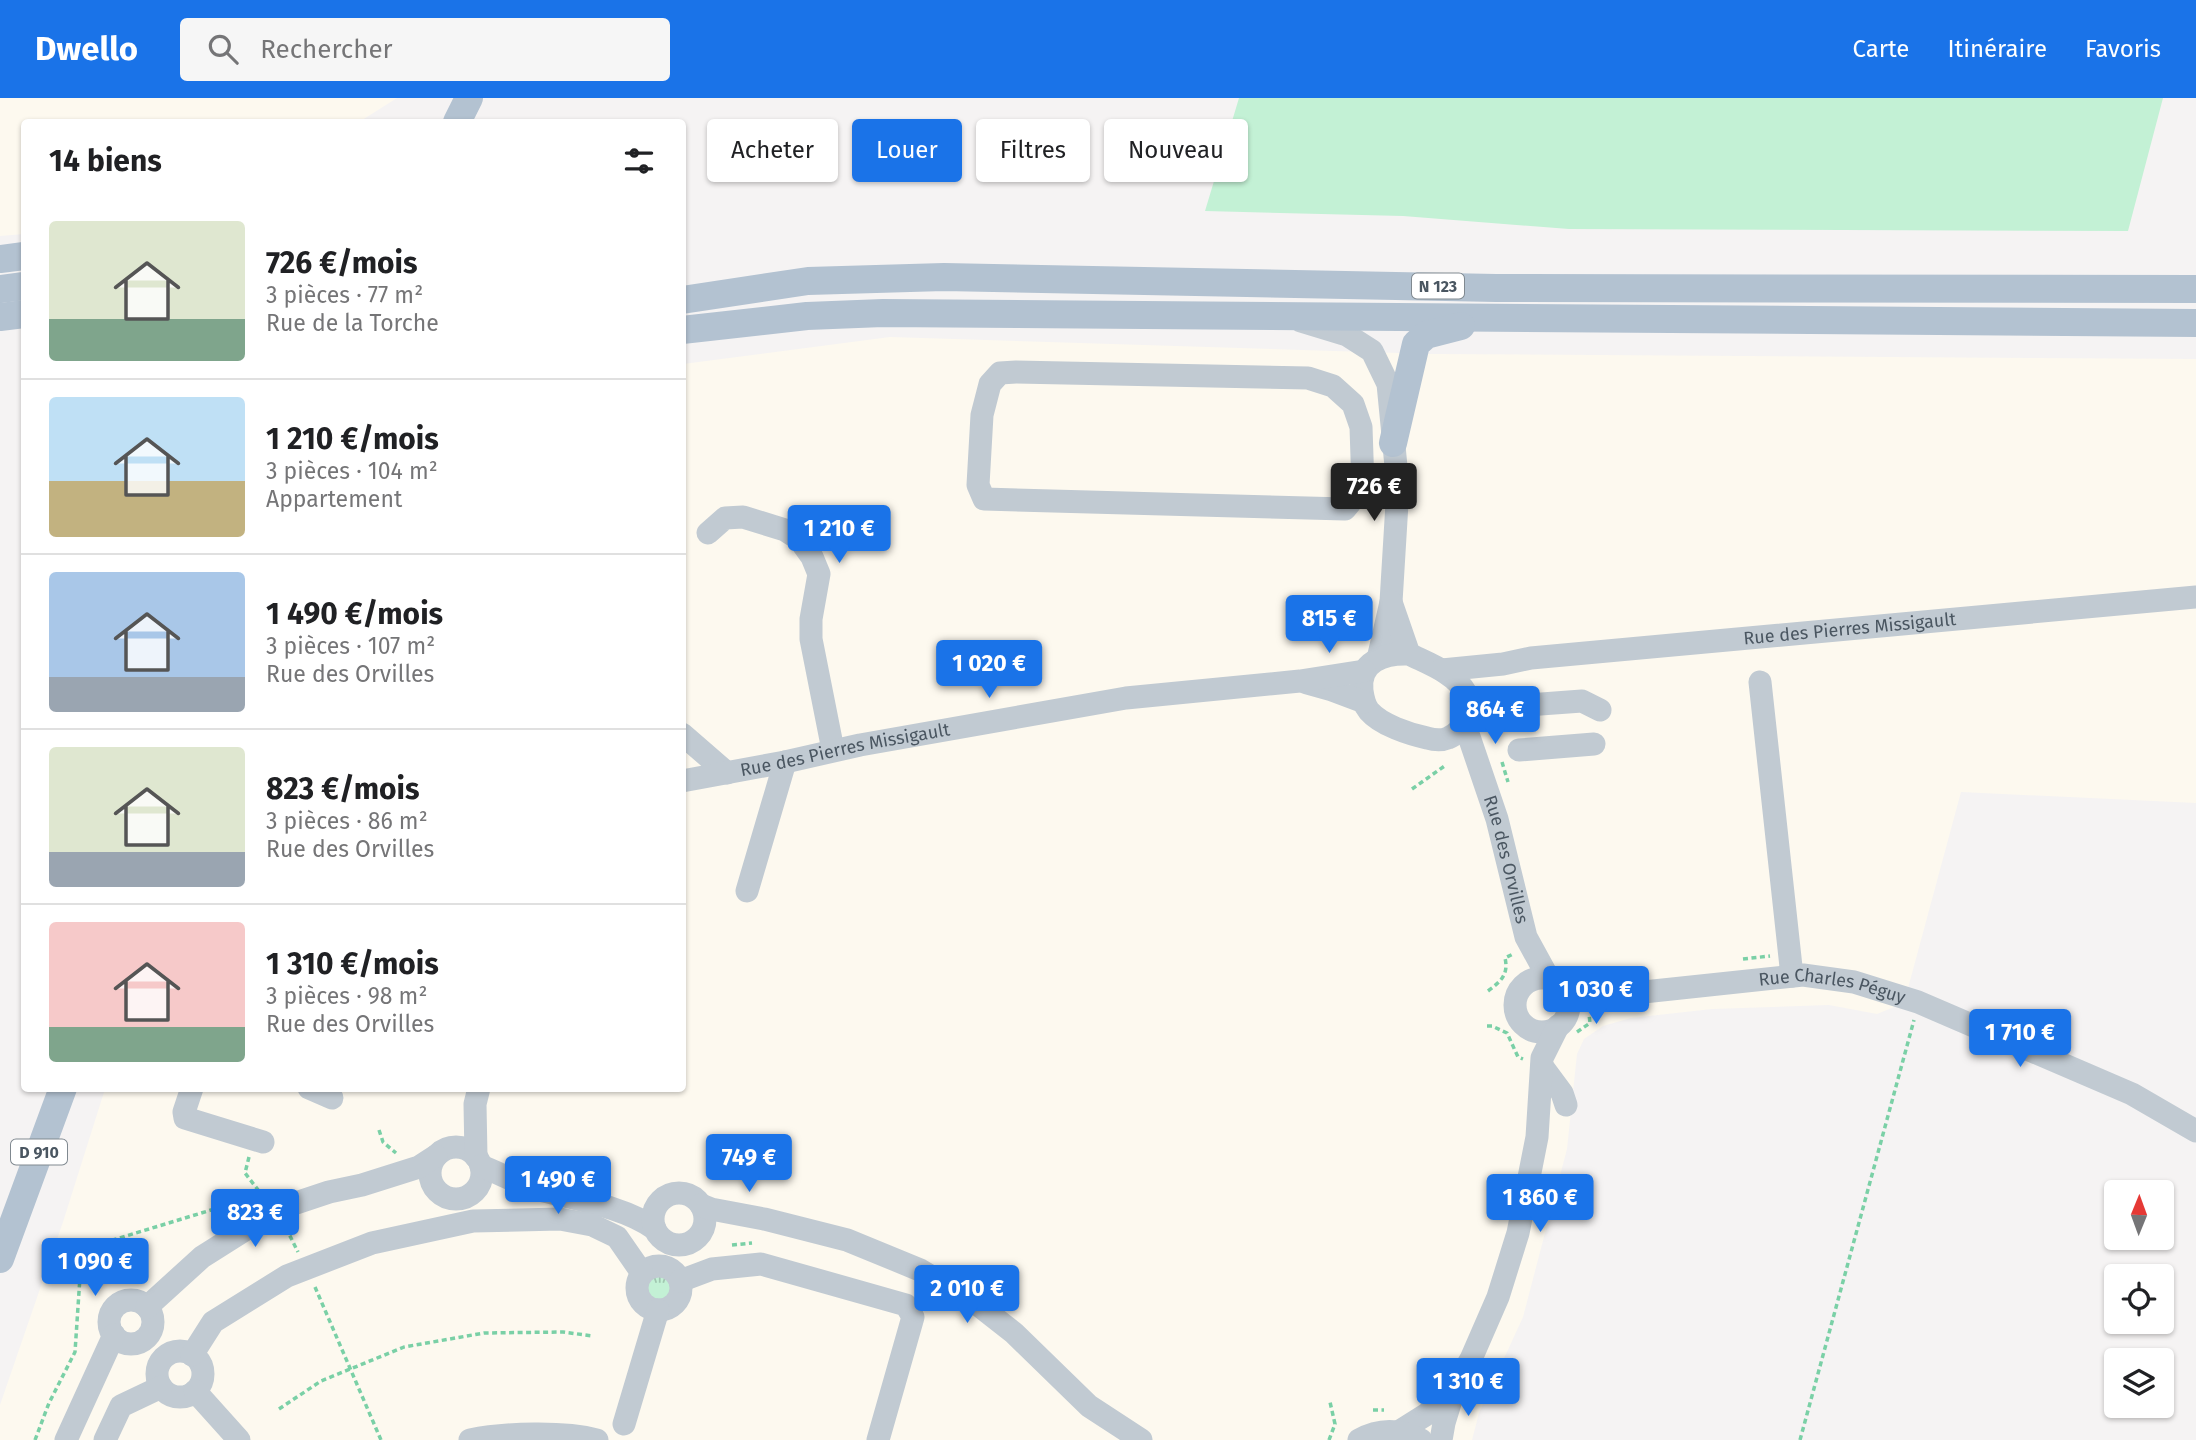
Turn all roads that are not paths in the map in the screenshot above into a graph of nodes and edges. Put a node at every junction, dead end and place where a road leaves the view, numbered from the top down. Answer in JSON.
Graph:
{"nodes":[{"id":1,"x":448,"y":98,"type":"edge"},
{"id":2,"x":469,"y":98,"type":"edge"},
{"id":3,"x":438,"y":119,"type":"edge"},
{"id":4,"x":458,"y":119,"type":"edge"},
{"id":5,"x":21,"y":256,"type":"edge"},
{"id":6,"x":0,"y":259,"type":"edge"},
{"id":7,"x":21,"y":286,"type":"edge"},
{"id":8,"x":0,"y":289,"type":"edge"},
{"id":9,"x":2196,"y":289,"type":"edge"},
{"id":10,"x":686,"y":299,"type":"edge"},
{"id":11,"x":21,"y":314,"type":"edge"},
{"id":12,"x":1281,"y":315,"type":"junction"},
{"id":13,"x":0,"y":317,"type":"edge"},
{"id":14,"x":1490,"y":318,"type":"junction"},
{"id":15,"x":2196,"y":323,"type":"edge"},
{"id":16,"x":725,"y":327,"type":"junction"},
{"id":17,"x":686,"y":330,"type":"edge"},
{"id":18,"x":686,"y":336,"type":"edge"},
{"id":19,"x":1393,"y":443,"type":"junction"},
{"id":20,"x":1363,"y":487,"type":"junction"},
{"id":21,"x":1398,"y":487,"type":"junction"},
{"id":22,"x":708,"y":533,"type":"dead end"},
{"id":23,"x":2196,"y":597,"type":"edge"},
{"id":24,"x":1391,"y":603,"type":"junction"},
{"id":25,"x":1409,"y":654,"type":"junction"},
{"id":26,"x":1503,"y":663,"type":"junction"},
{"id":27,"x":1371,"y":665,"type":"junction"},
{"id":28,"x":1443,"y":670,"type":"junction"},
{"id":29,"x":1300,"y":681,"type":"junction"},
{"id":30,"x":1760,"y":682,"type":"dead end"},
{"id":31,"x":1467,"y":694,"type":"junction"},
{"id":32,"x":1364,"y":702,"type":"junction"},
{"id":33,"x":1514,"y":706,"type":"dead end"},
{"id":34,"x":1600,"y":710,"type":"dead end"},
{"id":35,"x":1464,"y":722,"type":"junction"},
{"id":36,"x":686,"y":737,"type":"edge"},
{"id":37,"x":1441,"y":740,"type":"junction"},
{"id":38,"x":1594,"y":744,"type":"dead end"},
{"id":39,"x":832,"y":750,"type":"junction"},
{"id":40,"x":1510,"y":752,"type":"road end"},
{"id":41,"x":785,"y":762,"type":"junction"},
{"id":42,"x":727,"y":773,"type":"junction"},
{"id":43,"x":686,"y":779,"type":"edge"},
{"id":44,"x":1483,"y":783,"type":"junction"},
{"id":45,"x":747,"y":891,"type":"dead end"},
{"id":46,"x":1519,"y":945,"type":"junction"},
{"id":47,"x":1792,"y":966,"type":"junction"},
{"id":48,"x":1555,"y":983,"type":"junction"},
{"id":49,"x":1523,"y":986,"type":"junction"},
{"id":50,"x":1606,"y":996,"type":"junction"},
{"id":51,"x":1524,"y":1025,"type":"junction"},
{"id":52,"x":1565,"y":1027,"type":"junction"},
{"id":53,"x":1538,"y":1061,"type":"junction"},
{"id":54,"x":61,"y":1092,"type":"edge"},
{"id":55,"x":191,"y":1092,"type":"edge"},
{"id":56,"x":318,"y":1092,"type":"edge"},
{"id":57,"x":477,"y":1096,"type":"edge"},
{"id":58,"x":332,"y":1098,"type":"dead end"},
{"id":59,"x":1566,"y":1105,"type":"dead end"},
{"id":60,"x":2196,"y":1131,"type":"edge"},
{"id":61,"x":256,"y":1150,"type":"road end"},
{"id":62,"x":441,"y":1153,"type":"junction"},
{"id":63,"x":478,"y":1161,"type":"junction"},
{"id":64,"x":362,"y":1185,"type":"junction"},
{"id":65,"x":537,"y":1189,"type":"junction"},
{"id":66,"x":437,"y":1191,"type":"junction"},
{"id":67,"x":470,"y":1194,"type":"junction"},
{"id":68,"x":664,"y":1198,"type":"junction"},
{"id":69,"x":590,"y":1201,"type":"junction"},
{"id":70,"x":701,"y":1205,"type":"junction"},
{"id":71,"x":8,"y":1222,"type":"edge"},
{"id":72,"x":777,"y":1223,"type":"junction"},
{"id":73,"x":662,"y":1236,"type":"junction"},
{"id":74,"x":697,"y":1237,"type":"junction"},
{"id":75,"x":0,"y":1259,"type":"edge"},
{"id":76,"x":642,"y":1273,"type":"junction"},
{"id":77,"x":673,"y":1274,"type":"junction"},
{"id":78,"x":147,"y":1307,"type":"junction"},
{"id":79,"x":658,"y":1310,"type":"junction"},
{"id":80,"x":114,"y":1335,"type":"junction"},
{"id":81,"x":192,"y":1355,"type":"junction"},
{"id":82,"x":160,"y":1387,"type":"junction"},
{"id":83,"x":1455,"y":1387,"type":"junction"},
{"id":84,"x":195,"y":1391,"type":"junction"},
{"id":85,"x":629,"y":1432,"type":"edge"},
{"id":86,"x":1411,"y":1436,"type":"edge"},
{"id":87,"x":66,"y":1440,"type":"edge"},
{"id":88,"x":105,"y":1440,"type":"edge"},
{"id":89,"x":239,"y":1440,"type":"edge"},
{"id":90,"x":470,"y":1440,"type":"edge"},
{"id":91,"x":597,"y":1440,"type":"edge"},
{"id":92,"x":603,"y":1440,"type":"edge"},
{"id":93,"x":878,"y":1440,"type":"edge"},
{"id":94,"x":1142,"y":1440,"type":"edge"},
{"id":95,"x":1359,"y":1440,"type":"edge"},
{"id":96,"x":1441,"y":1440,"type":"edge"}],
"edges":[{"from":1,"to":3,"type":"main road"},
{"from":2,"to":4,"type":"main road"},
{"from":5,"to":6,"type":"main road"},
{"from":7,"to":8,"type":"main road"},
{"from":9,"to":10,"type":"main road","number":"N 123"},
{"from":11,"to":13,"type":"main road"},
{"from":12,"to":14,"type":"main road","number":"N 123"},
{"from":12,"to":16,"type":"main road","number":"N 123"},
{"from":12,"to":19,"type":"street"},
{"from":14,"to":15,"type":"main road","number":"N 123"},
{"from":14,"to":19,"type":"main road"},
{"from":16,"to":17,"type":"main road","number":"N 123"},
{"from":16,"to":18,"type":"main road"},
{"from":19,"to":21,"type":"street"},
{"from":20,"to":20,"type":"street"},
{"from":20,"to":21,"type":"street"},
{"from":21,"to":24,"type":"street"},
{"from":22,"to":39,"type":"street"},
{"from":23,"to":26,"type":"street","name":"Rue des Pierres Missigault"},
{"from":24,"to":25,"type":"street"},
{"from":24,"to":27,"type":"street"},
{"from":25,"to":27,"type":"street"},
{"from":25,"to":28,"type":"street"},
{"from":26,"to":28,"type":"street","name":"Rue des Pierres Missigault"},
{"from":26,"to":31,"type":"street"},
{"from":27,"to":29,"type":"street","name":"Rue des Pierres Missigault"},
{"from":27,"to":32,"type":"street"},
{"from":28,"to":31,"type":"street"},
{"from":29,"to":32,"type":"street","name":"Rue des Pierres Missigault"},
{"from":29,"to":39,"type":"street","name":"Rue des Pierres Missigault"},
{"from":30,"to":47,"type":"street"},
{"from":31,"to":35,"type":"street"},
{"from":32,"to":37,"type":"street"},
{"from":33,"to":34,"type":"street"},
{"from":35,"to":37,"type":"street"},
{"from":35,"to":44,"type":"street","name":"Rue des Orvilles"},
{"from":36,"to":42,"type":"street"},
{"from":37,"to":44,"type":"street","name":"Rue des Orvilles"},
{"from":38,"to":40,"type":"street"},
{"from":39,"to":41,"type":"street","name":"Rue des Pierres Missigault"},
{"from":41,"to":42,"type":"street","name":"Rue des Pierres Missigault"},
{"from":41,"to":45,"type":"street"},
{"from":42,"to":43,"type":"street","name":"Rue des Pierres Missigault"},
{"from":44,"to":46,"type":"street","name":"Rue des Orvilles"},
{"from":46,"to":48,"type":"street","name":"Rue des Orvilles"},
{"from":46,"to":49,"type":"street","name":"Rue des Orvilles"},
{"from":47,"to":50,"type":"street","name":"Rue Charles Péguy"},
{"from":47,"to":60,"type":"street","name":"Rue Charles Péguy"},
{"from":48,"to":49,"type":"street"},
{"from":48,"to":50,"type":"street","name":"Rue Charles Péguy"},
{"from":48,"to":52,"type":"street"},
{"from":49,"to":51,"type":"street"},
{"from":50,"to":52,"type":"street","name":"Rue Charles Péguy"},
{"from":51,"to":52,"type":"street"},
{"from":51,"to":53,"type":"street"},
{"from":52,"to":53,"type":"street"},
{"from":53,"to":59,"type":"street"},
{"from":53,"to":83,"type":"street"},
{"from":54,"to":71,"type":"main road","number":"D 910"},
{"from":55,"to":61,"type":"street"},
{"from":56,"to":58,"type":"street"},
{"from":57,"to":62,"type":"street"},
{"from":57,"to":63,"type":"street"},
{"from":62,"to":63,"type":"street"},
{"from":62,"to":64,"type":"street"},
{"from":62,"to":66,"type":"street"},
{"from":63,"to":65,"type":"street"},
{"from":63,"to":67,"type":"street"},
{"from":64,"to":66,"type":"street"},
{"from":64,"to":78,"type":"street"},
{"from":65,"to":67,"type":"street"},
{"from":65,"to":69,"type":"street"},
{"from":66,"to":67,"type":"street"},
{"from":68,"to":69,"type":"street"},
{"from":68,"to":70,"type":"street"},
{"from":68,"to":73,"type":"street"},
{"from":69,"to":73,"type":"street"},
{"from":70,"to":72,"type":"street"},
{"from":70,"to":74,"type":"street"},
{"from":71,"to":75,"type":"main road","number":"D 910"},
{"from":72,"to":74,"type":"street"},
{"from":72,"to":94,"type":"street"},
{"from":73,"to":74,"type":"street"},
{"from":73,"to":77,"type":"street"},
{"from":76,"to":77,"type":"street"},
{"from":76,"to":79,"type":"street"},
{"from":76,"to":81,"type":"street"},
{"from":77,"to":79,"type":"street"},
{"from":77,"to":93,"type":"street"},
{"from":78,"to":80,"type":"street"},
{"from":78,"to":80,"type":"street"},
{"from":79,"to":85,"type":"street"},
{"from":80,"to":87,"type":"street"},
{"from":81,"to":82,"type":"street"},
{"from":81,"to":84,"type":"street"},
{"from":82,"to":84,"type":"street"},
{"from":82,"to":88,"type":"street"},
{"from":83,"to":86,"type":"street"},
{"from":83,"to":96,"type":"street"},
{"from":84,"to":89,"type":"street"},
{"from":85,"to":92,"type":"street"},
{"from":86,"to":95,"type":"street"},
{"from":90,"to":91,"type":"street"}]}
